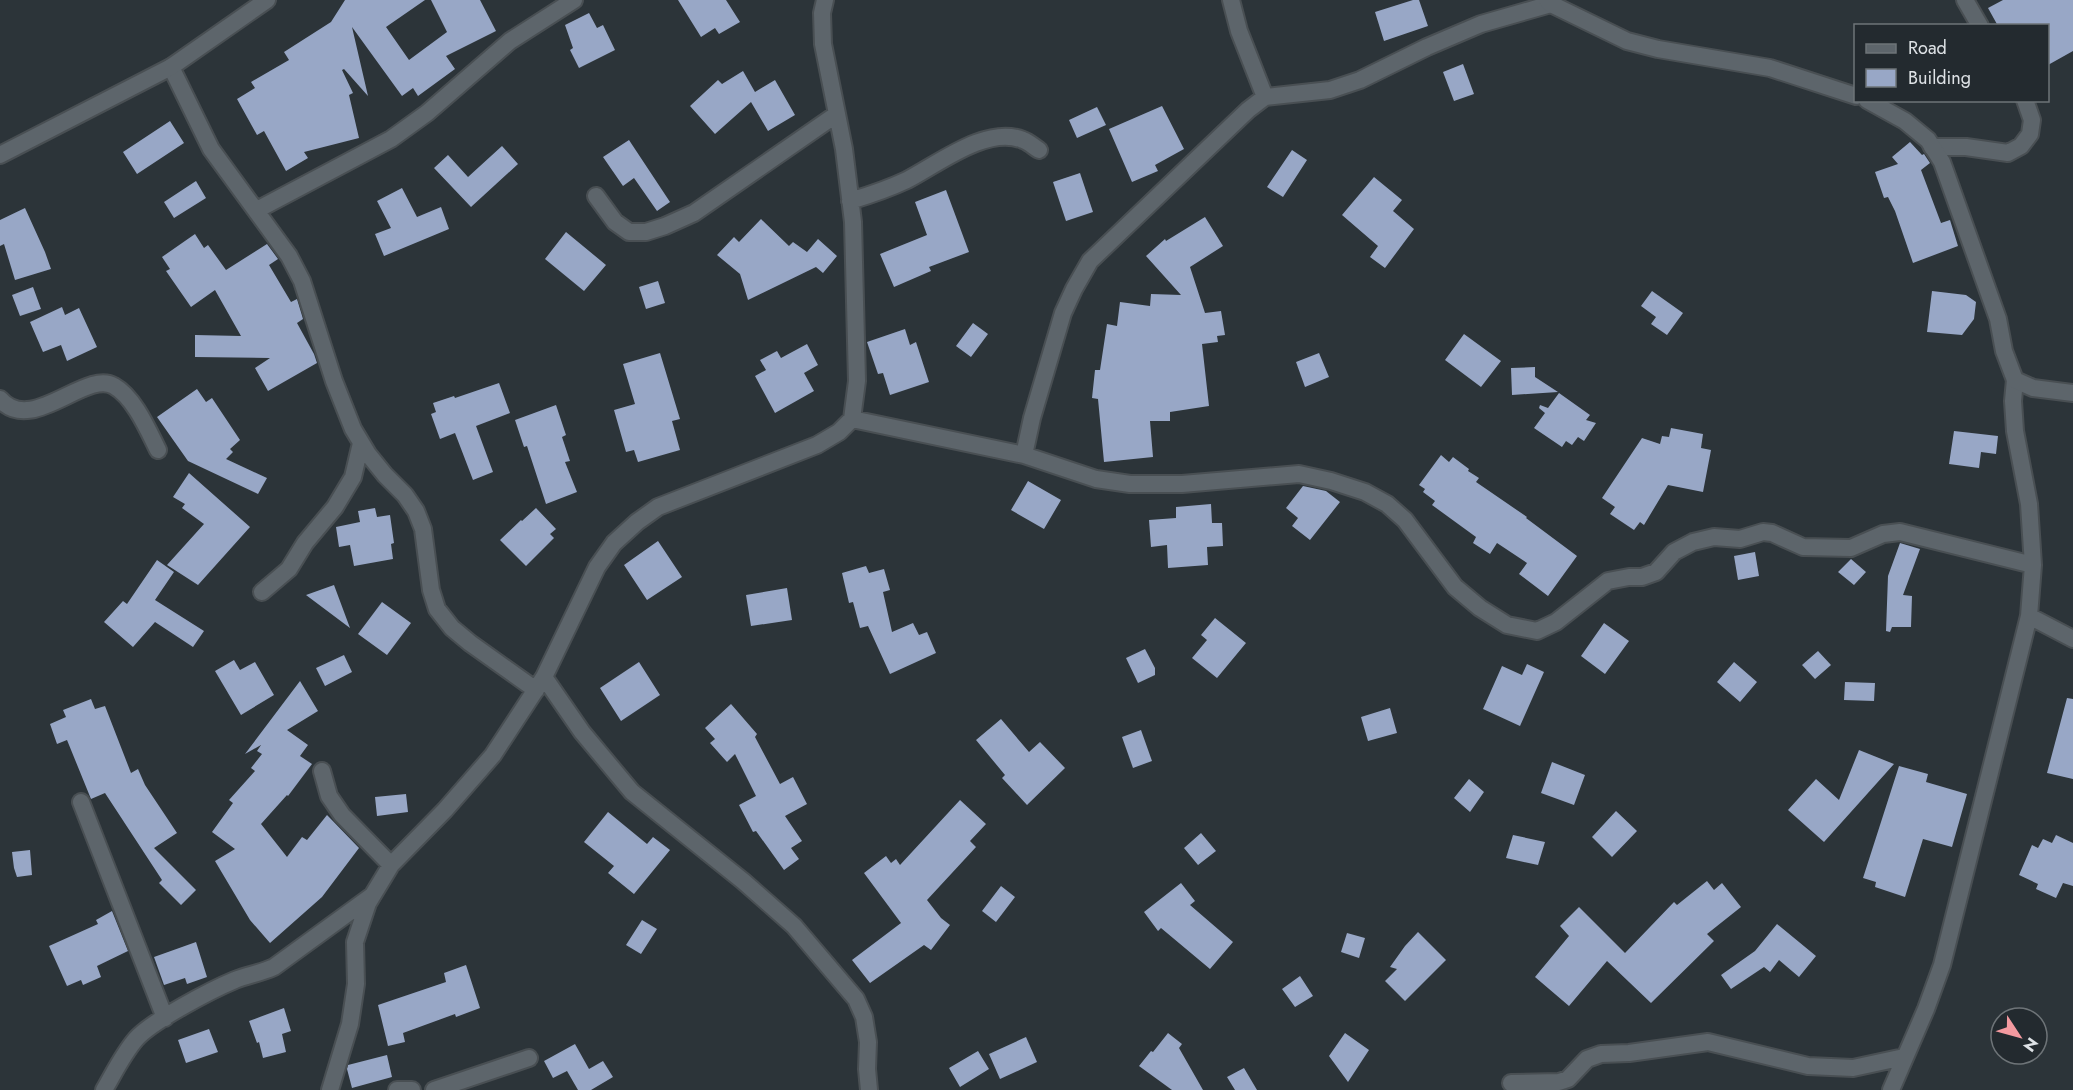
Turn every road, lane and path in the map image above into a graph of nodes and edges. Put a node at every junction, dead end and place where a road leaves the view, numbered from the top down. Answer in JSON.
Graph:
{"nodes":[{"id":1,"x":267,"y":0,"type":"edge"},
{"id":2,"x":574,"y":0,"type":"edge"},
{"id":3,"x":825,"y":0,"type":"edge"},
{"id":4,"x":1231,"y":0,"type":"edge"},
{"id":5,"x":1965,"y":0,"type":"edge"},
{"id":6,"x":1549,"y":2,"type":"edge"},
{"id":7,"x":1979,"y":24,"type":"edge"},
{"id":8,"x":171,"y":67,"type":"junction"},
{"id":9,"x":1854,"y":95,"type":"edge"},
{"id":10,"x":1265,"y":98,"type":"junction"},
{"id":11,"x":1871,"y":102,"type":"edge"},
{"id":12,"x":2026,"y":102,"type":"edge"},
{"id":13,"x":837,"y":114,"type":"junction"},
{"id":14,"x":1932,"y":147,"type":"junction"},
{"id":15,"x":1039,"y":150,"type":"dead end"},
{"id":16,"x":0,"y":155,"type":"edge"},
{"id":17,"x":596,"y":196,"type":"dead end"},
{"id":18,"x":850,"y":201,"type":"junction"},
{"id":19,"x":257,"y":210,"type":"junction"},
{"id":20,"x":2015,"y":380,"type":"junction"},
{"id":21,"x":2073,"y":393,"type":"edge"},
{"id":22,"x":0,"y":399,"type":"edge"},
{"id":23,"x":852,"y":419,"type":"junction"},
{"id":24,"x":361,"y":443,"type":"junction"},
{"id":25,"x":158,"y":450,"type":"dead end"},
{"id":26,"x":1024,"y":455,"type":"junction"},
{"id":27,"x":2033,"y":565,"type":"junction"},
{"id":28,"x":262,"y":592,"type":"dead end"},
{"id":29,"x":2029,"y":616,"type":"junction"},
{"id":30,"x":2073,"y":639,"type":"edge"},
{"id":31,"x":540,"y":684,"type":"junction"},
{"id":32,"x":322,"y":771,"type":"dead end"},
{"id":33,"x":81,"y":802,"type":"dead end"},
{"id":34,"x":391,"y":865,"type":"junction"},
{"id":35,"x":374,"y":894,"type":"junction"},
{"id":36,"x":165,"y":1018,"type":"junction"},
{"id":37,"x":1905,"y":1057,"type":"junction"},
{"id":38,"x":529,"y":1058,"type":"dead end"},
{"id":39,"x":1511,"y":1083,"type":"dead end"},
{"id":40,"x":104,"y":1090,"type":"edge"},
{"id":41,"x":330,"y":1090,"type":"edge"},
{"id":42,"x":397,"y":1090,"type":"edge"},
{"id":43,"x":411,"y":1090,"type":"edge"},
{"id":44,"x":434,"y":1090,"type":"edge"},
{"id":45,"x":869,"y":1090,"type":"edge"},
{"id":46,"x":1892,"y":1090,"type":"edge"}],
"edges":[{"from":1,"to":8,"type":"street"},
{"from":2,"to":19,"type":"street"},
{"from":3,"to":13,"type":"street"},
{"from":4,"to":10,"type":"street"},
{"from":5,"to":7,"type":"street"},
{"from":6,"to":9,"type":"street"},
{"from":6,"to":10,"type":"street"},
{"from":8,"to":16,"type":"street"},
{"from":8,"to":19,"type":"street"},
{"from":10,"to":26,"type":"street"},
{"from":11,"to":14,"type":"street"},
{"from":12,"to":14,"type":"street"},
{"from":13,"to":17,"type":"street"},
{"from":13,"to":18,"type":"street"},
{"from":14,"to":20,"type":"street"},
{"from":15,"to":18,"type":"street"},
{"from":18,"to":23,"type":"street"},
{"from":19,"to":24,"type":"street"},
{"from":20,"to":21,"type":"street"},
{"from":20,"to":27,"type":"street"},
{"from":22,"to":25,"type":"street"},
{"from":23,"to":26,"type":"street"},
{"from":23,"to":31,"type":"street"},
{"from":24,"to":28,"type":"street"},
{"from":24,"to":31,"type":"street"},
{"from":26,"to":27,"type":"street"},
{"from":27,"to":29,"type":"street"},
{"from":29,"to":30,"type":"street"},
{"from":29,"to":37,"type":"street"},
{"from":31,"to":34,"type":"street"},
{"from":31,"to":45,"type":"street"},
{"from":32,"to":34,"type":"street"},
{"from":33,"to":36,"type":"street"},
{"from":34,"to":35,"type":"street"},
{"from":35,"to":36,"type":"street"},
{"from":35,"to":41,"type":"street"},
{"from":36,"to":40,"type":"street"},
{"from":37,"to":39,"type":"street"},
{"from":37,"to":46,"type":"street"},
{"from":38,"to":44,"type":"street"},
{"from":42,"to":43,"type":"street"}]}
